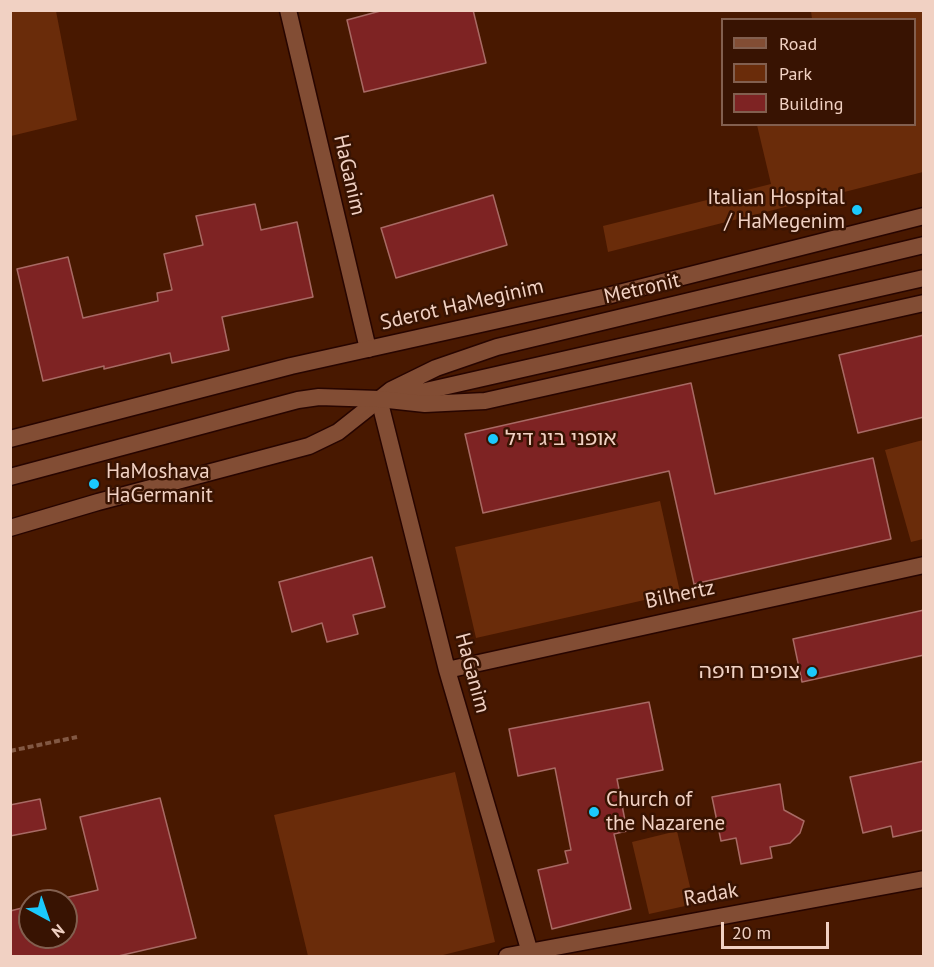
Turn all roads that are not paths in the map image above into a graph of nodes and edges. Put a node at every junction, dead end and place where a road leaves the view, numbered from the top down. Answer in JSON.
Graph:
{"nodes":[{"id":1,"x":288,"y":10,"type":"edge"},
{"id":2,"x":924,"y":216,"type":"edge"},
{"id":3,"x":924,"y":245,"type":"edge"},
{"id":4,"x":924,"y":278,"type":"edge"},
{"id":5,"x":924,"y":303,"type":"edge"},
{"id":6,"x":368,"y":349,"type":"junction"},
{"id":7,"x":379,"y":399,"type":"junction"},
{"id":8,"x":10,"y":439,"type":"edge"},
{"id":9,"x":10,"y":477,"type":"edge"},
{"id":10,"x":10,"y":528,"type":"edge"},
{"id":11,"x":924,"y":565,"type":"edge"},
{"id":12,"x":447,"y":670,"type":"junction"},
{"id":13,"x":924,"y":879,"type":"edge"},
{"id":14,"x":530,"y":954,"type":"edge"},
{"id":15,"x":507,"y":957,"type":"edge"}],
"edges":[{"from":1,"to":6,"type":"street","name":"HaGanim"},
{"from":2,"to":6,"type":"street","name":"Sderot HaMeginim"},
{"from":3,"to":7,"type":"street","name":"Metronit"},
{"from":4,"to":7,"type":"street"},
{"from":5,"to":7,"type":"street"},
{"from":6,"to":8,"type":"street","name":"Sderot HaMeginim"},
{"from":7,"to":9,"type":"street"},
{"from":7,"to":10,"type":"street","name":"Metronit"},
{"from":7,"to":12,"type":"street","name":"HaGanim"},
{"from":11,"to":12,"type":"street","name":"Bilhertz"},
{"from":12,"to":14,"type":"street","name":"HaGanim"},
{"from":13,"to":14,"type":"street","name":"Radak"},
{"from":14,"to":15,"type":"street","name":"Radak"}]}
